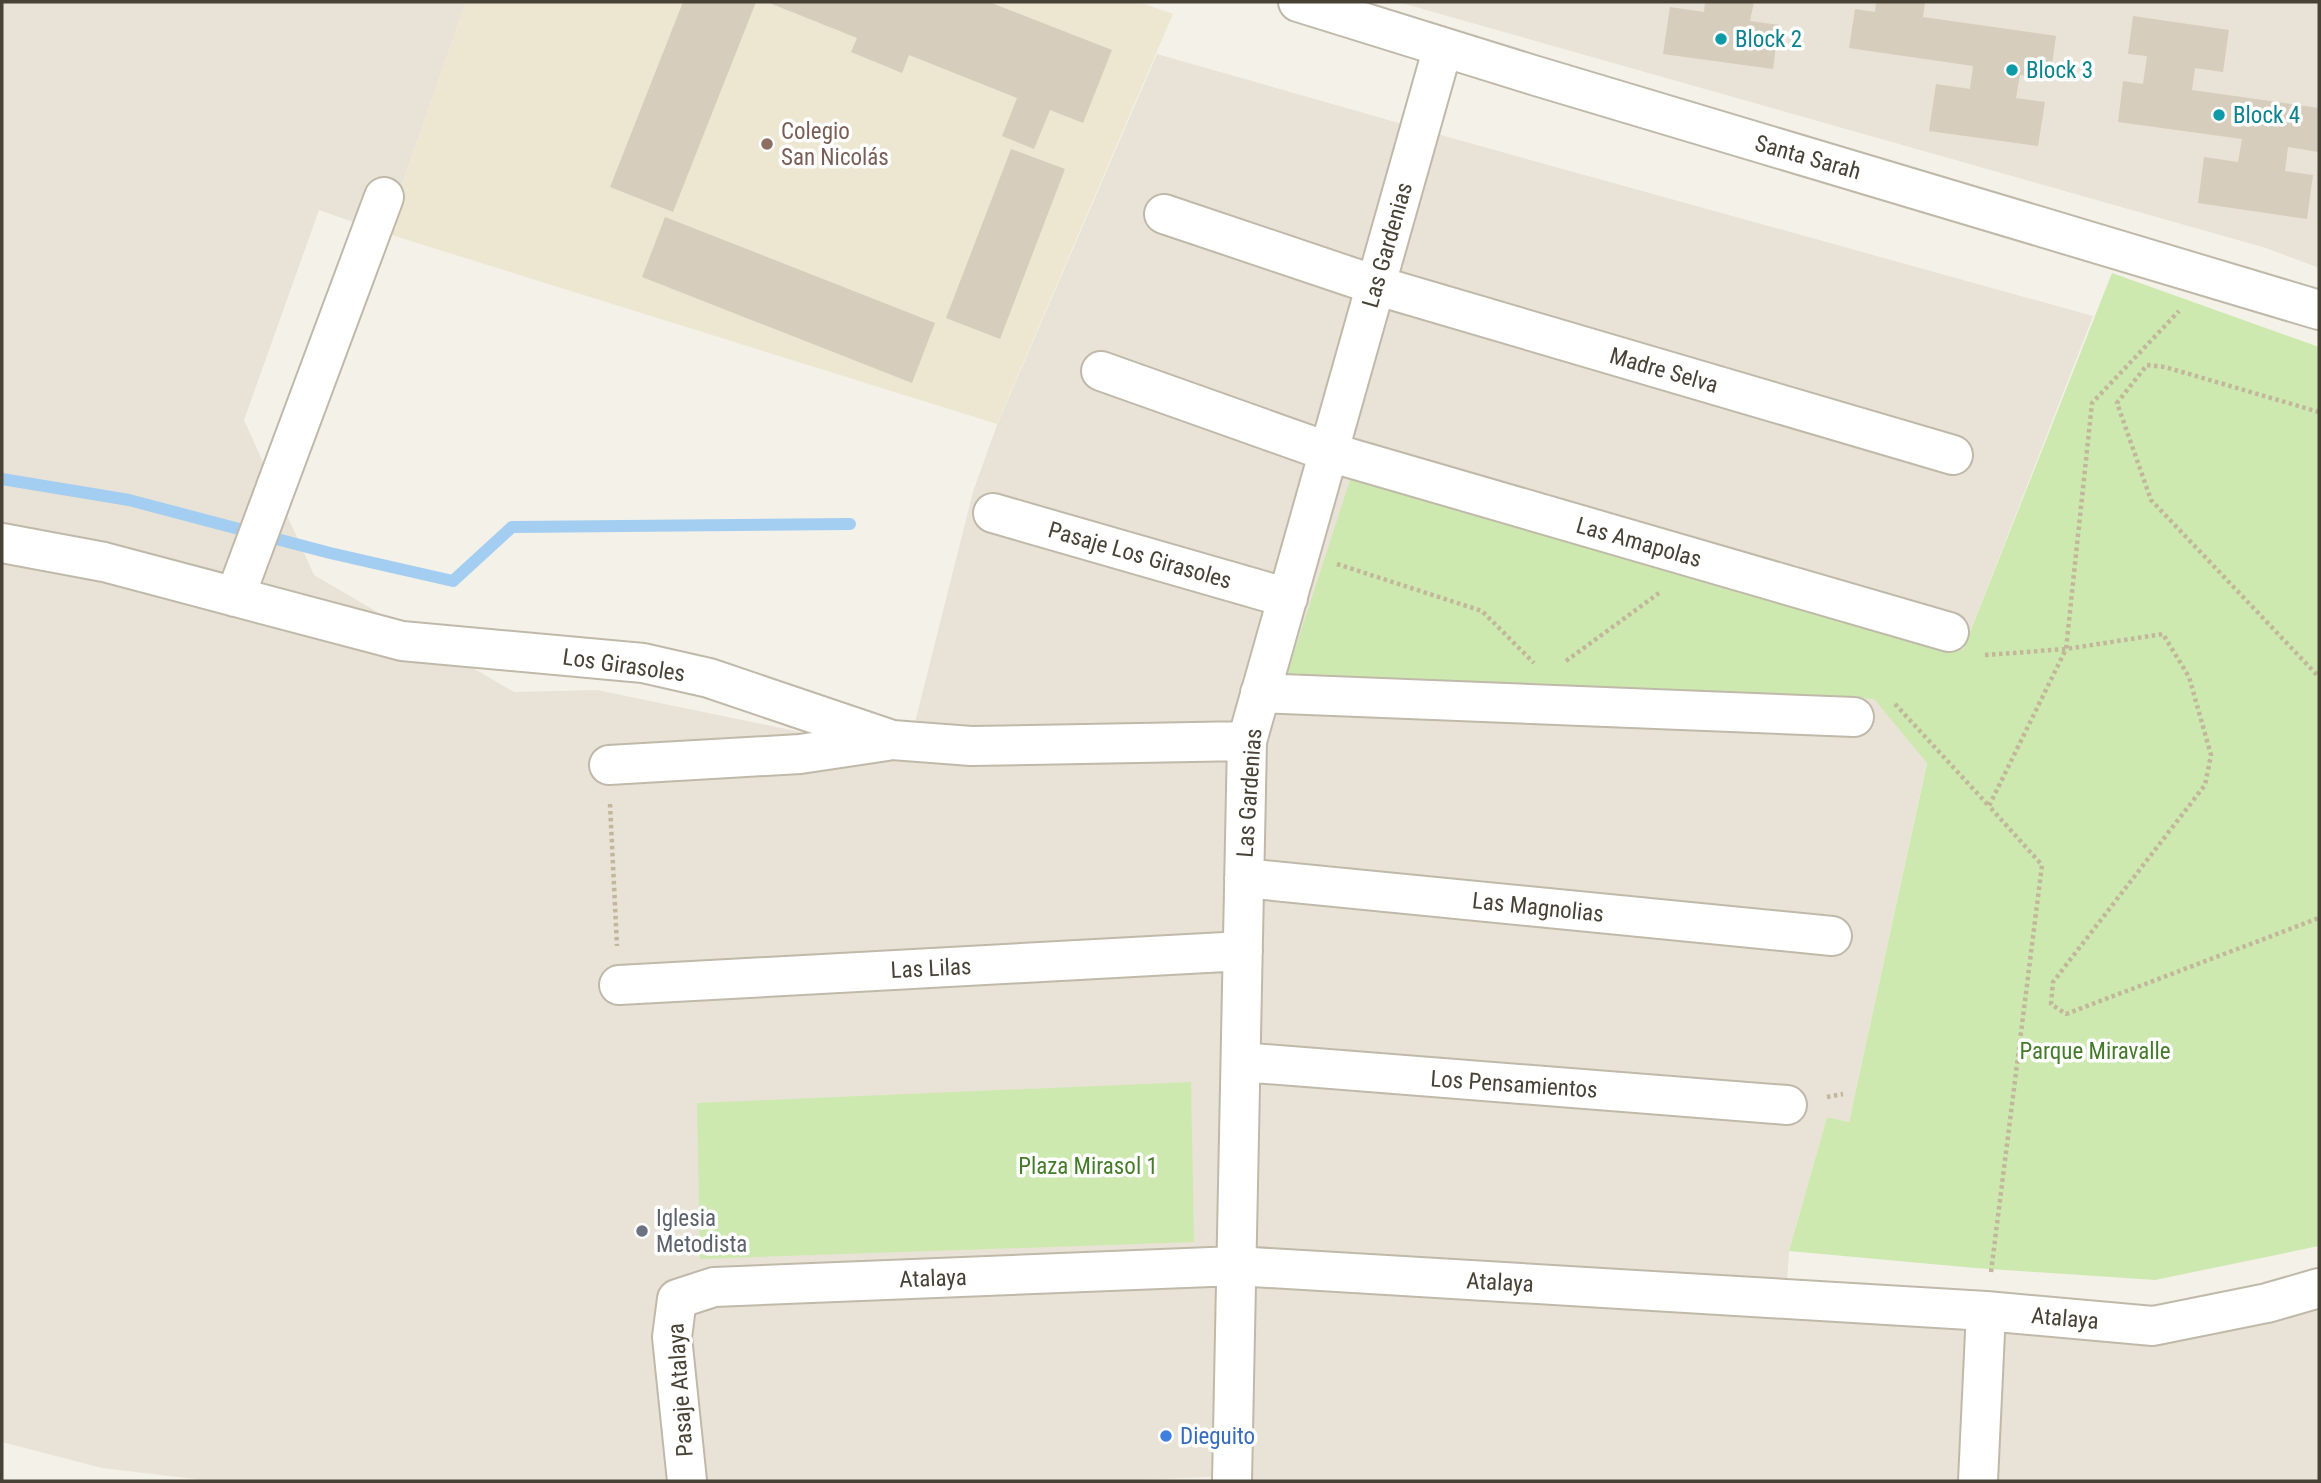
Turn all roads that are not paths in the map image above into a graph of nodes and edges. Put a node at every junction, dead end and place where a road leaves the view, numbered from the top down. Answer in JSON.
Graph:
{"nodes":[{"id":1,"x":1298,"y":2,"type":"edge"},
{"id":2,"x":1443,"y":47,"type":"junction"},
{"id":3,"x":384,"y":197,"type":"dead end"},
{"id":4,"x":1164,"y":214,"type":"dead end"},
{"id":5,"x":1375,"y":285,"type":"junction"},
{"id":6,"x":2319,"y":310,"type":"edge"},
{"id":7,"x":1101,"y":371,"type":"dead end"},
{"id":8,"x":1329,"y":452,"type":"junction"},
{"id":9,"x":1953,"y":455,"type":"dead end"},
{"id":10,"x":993,"y":513,"type":"dead end"},
{"id":11,"x":2,"y":543,"type":"edge"},
{"id":12,"x":235,"y":597,"type":"junction"},
{"id":13,"x":1288,"y":598,"type":"junction"},
{"id":14,"x":1963,"y":644,"type":"road end"},
{"id":15,"x":1261,"y":693,"type":"junction"},
{"id":16,"x":1854,"y":717,"type":"dead end"},
{"id":17,"x":892,"y":740,"type":"junction"},
{"id":18,"x":1247,"y":741,"type":"junction"},
{"id":19,"x":609,"y":765,"type":"dead end"},
{"id":20,"x":1244,"y":878,"type":"junction"},
{"id":21,"x":1832,"y":936,"type":"dead end"},
{"id":22,"x":1243,"y":951,"type":"junction"},
{"id":23,"x":619,"y":985,"type":"road end"},
{"id":24,"x":1241,"y":1062,"type":"junction"},
{"id":25,"x":1787,"y":1105,"type":"dead end"},
{"id":26,"x":1236,"y":1266,"type":"junction"},
{"id":27,"x":2319,"y":1288,"type":"edge"},
{"id":28,"x":677,"y":1299,"type":"joint"},
{"id":29,"x":1986,"y":1311,"type":"junction"},
{"id":30,"x":687,"y":1481,"type":"edge"},
{"id":31,"x":1232,"y":1481,"type":"edge"},
{"id":32,"x":1978,"y":1481,"type":"edge"}],
"edges":[{"from":1,"to":2,"type":"street","name":"Santa Sarah"},
{"from":2,"to":5,"type":"street","name":"Las Gardenias"},
{"from":2,"to":6,"type":"street","name":"Santa Sarah"},
{"from":3,"to":12,"type":"street"},
{"from":4,"to":5,"type":"street","name":"Madre Selva"},
{"from":5,"to":8,"type":"street","name":"Las Gardenias"},
{"from":5,"to":9,"type":"street","name":"Madre Selva"},
{"from":7,"to":8,"type":"street","name":"Las Amapolas"},
{"from":8,"to":13,"type":"street","name":"Las Gardenias"},
{"from":8,"to":14,"type":"street","name":"Las Amapolas"},
{"from":10,"to":13,"type":"street","name":"Pasaje Los Girasoles"},
{"from":11,"to":12,"type":"street","name":"Los Girasoles"},
{"from":12,"to":17,"type":"street","name":"Los Girasoles"},
{"from":13,"to":15,"type":"street","name":"Las Gardenias"},
{"from":15,"to":16,"type":"street"},
{"from":15,"to":18,"type":"street","name":"Las Gardenias"},
{"from":17,"to":18,"type":"street","name":"Los Girasoles"},
{"from":17,"to":19,"type":"street"},
{"from":18,"to":20,"type":"street","name":"Las Gardenias"},
{"from":20,"to":21,"type":"street","name":"Las Magnolias"},
{"from":20,"to":22,"type":"street","name":"Las Gardenias"},
{"from":22,"to":23,"type":"street","name":"Las Lilas"},
{"from":22,"to":24,"type":"street","name":"Las Gardenias"},
{"from":24,"to":25,"type":"street","name":"Los Pensamientos"},
{"from":24,"to":26,"type":"street","name":"Las Gardenias"},
{"from":26,"to":28,"type":"street","name":"Atalaya"},
{"from":26,"to":29,"type":"street","name":"Atalaya"},
{"from":26,"to":31,"type":"street","name":"Las Gardenias"},
{"from":27,"to":29,"type":"street","name":"Atalaya"},
{"from":28,"to":30,"type":"street","name":"Pasaje Atalaya"},
{"from":29,"to":32,"type":"street"}]}
